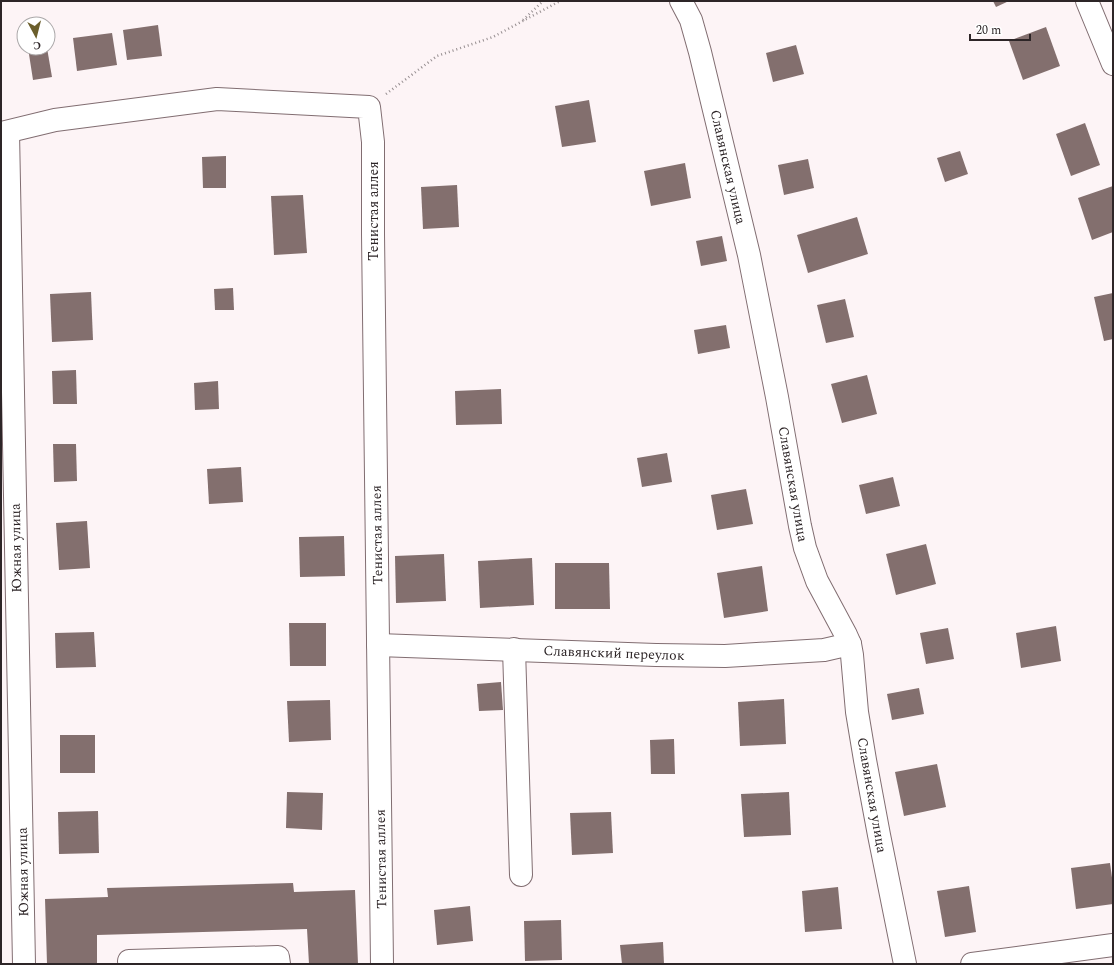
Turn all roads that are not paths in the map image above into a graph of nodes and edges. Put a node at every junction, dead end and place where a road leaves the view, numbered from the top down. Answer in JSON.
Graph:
{"nodes":[{"id":1,"x":681,"y":1,"type":"edge"},
{"id":2,"x":1087,"y":1,"type":"edge"},
{"id":3,"x":1113,"y":64,"type":"edge"},
{"id":4,"x":5,"y":132,"type":"edge"},
{"id":5,"x":850,"y":644,"type":"junction"},
{"id":6,"x":378,"y":645,"type":"junction"},
{"id":7,"x":514,"y":649,"type":"junction"},
{"id":8,"x":521,"y":875,"type":"dead end"},
{"id":9,"x":1113,"y":945,"type":"edge"},
{"id":10,"x":24,"y":964,"type":"edge"},
{"id":11,"x":130,"y":964,"type":"edge"},
{"id":12,"x":279,"y":964,"type":"edge"},
{"id":13,"x":382,"y":964,"type":"edge"},
{"id":14,"x":905,"y":964,"type":"edge"},
{"id":15,"x":972,"y":964,"type":"edge"}],
"edges":[{"from":1,"to":5,"type":"street","name":"Славянская улица"},
{"from":2,"to":3,"type":"street"},
{"from":4,"to":6,"type":"street","name":"Тенистая аллея"},
{"from":4,"to":10,"type":"street","name":"Южная улица"},
{"from":5,"to":7,"type":"street","name":"Славянский переулок"},
{"from":5,"to":14,"type":"street","name":"Славянская улица"},
{"from":6,"to":7,"type":"street","name":"Славянский переулок"},
{"from":6,"to":13,"type":"street","name":"Тенистая аллея"},
{"from":7,"to":8,"type":"street"},
{"from":9,"to":15,"type":"street"},
{"from":11,"to":12,"type":"street"}]}
